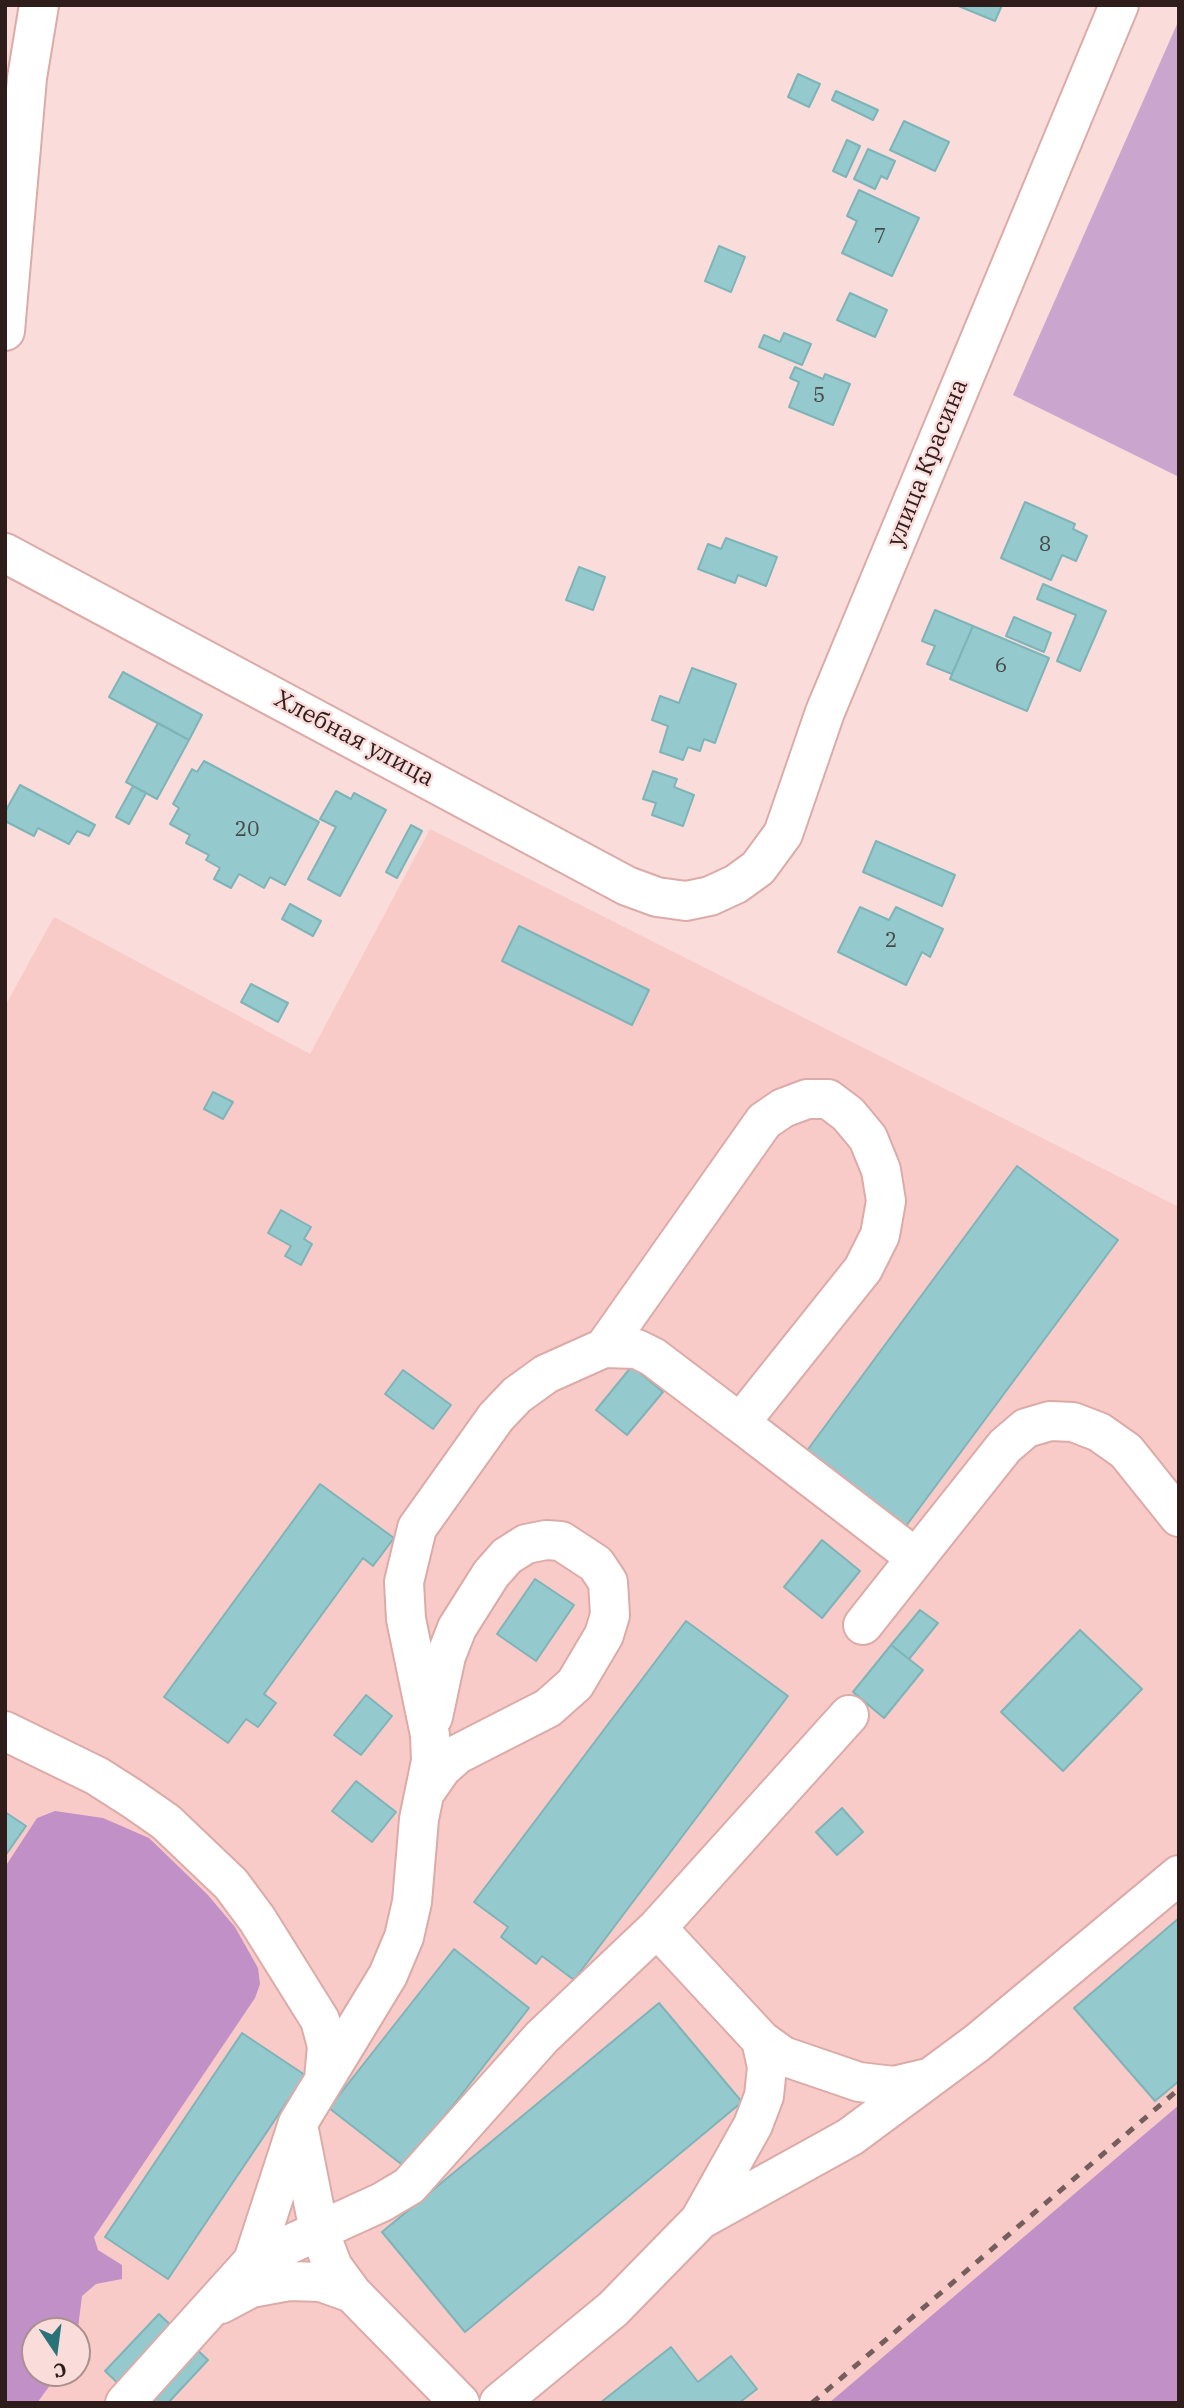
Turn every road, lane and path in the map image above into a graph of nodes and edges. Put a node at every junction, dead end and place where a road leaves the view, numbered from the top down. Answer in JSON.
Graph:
{"nodes":[{"id":1,"x":39,"y":5,"type":"edge"},
{"id":2,"x":1119,"y":5,"type":"edge"},
{"id":3,"x":5,"y":331,"type":"edge"},
{"id":4,"x":5,"y":553,"type":"edge"},
{"id":5,"x":710,"y":896,"type":"joint"},
{"id":6,"x":604,"y":1348,"type":"junction"},
{"id":7,"x":740,"y":1423,"type":"junction"},
{"id":8,"x":1179,"y":1517,"type":"edge"},
{"id":9,"x":916,"y":1558,"type":"junction"},
{"id":10,"x":863,"y":1625,"type":"dead end"},
{"id":11,"x":849,"y":1715,"type":"dead end"},
{"id":12,"x":5,"y":1731,"type":"edge"},
{"id":13,"x":430,"y":1735,"type":"junction"},
{"id":14,"x":426,"y":1791,"type":"junction"},
{"id":15,"x":1179,"y":1875,"type":"edge"},
{"id":16,"x":657,"y":1928,"type":"junction"},
{"id":17,"x":761,"y":2040,"type":"junction"},
{"id":18,"x":930,"y":2078,"type":"junction"},
{"id":19,"x":324,"y":2079,"type":"junction"},
{"id":20,"x":298,"y":2123,"type":"junction"},
{"id":21,"x":700,"y":2220,"type":"junction"},
{"id":22,"x":319,"y":2231,"type":"junction"},
{"id":23,"x":253,"y":2261,"type":"junction"},
{"id":24,"x":352,"y":2293,"type":"junction"},
{"id":25,"x":208,"y":2311,"type":"junction"},
{"id":26,"x":125,"y":2403,"type":"edge"},
{"id":27,"x":460,"y":2403,"type":"edge"},
{"id":28,"x":499,"y":2403,"type":"edge"}],
"edges":[{"from":1,"to":3,"type":"street"},
{"from":2,"to":5,"type":"street","name":"улица Красина"},
{"from":4,"to":5,"type":"street","name":"Хлебная улица"},
{"from":6,"to":7,"type":"street"},
{"from":6,"to":7,"type":"street"},
{"from":6,"to":13,"type":"street"},
{"from":7,"to":9,"type":"street"},
{"from":8,"to":9,"type":"street"},
{"from":9,"to":10,"type":"street"},
{"from":11,"to":16,"type":"street"},
{"from":12,"to":19,"type":"street"},
{"from":13,"to":14,"type":"street"},
{"from":13,"to":14,"type":"street"},
{"from":14,"to":19,"type":"street"},
{"from":15,"to":18,"type":"street"},
{"from":16,"to":17,"type":"street"},
{"from":16,"to":22,"type":"street"},
{"from":17,"to":18,"type":"street"},
{"from":17,"to":21,"type":"street"},
{"from":18,"to":21,"type":"street"},
{"from":19,"to":20,"type":"street"},
{"from":20,"to":22,"type":"street"},
{"from":20,"to":23,"type":"street"},
{"from":21,"to":28,"type":"street"},
{"from":22,"to":23,"type":"street"},
{"from":22,"to":24,"type":"street"},
{"from":23,"to":25,"type":"street"},
{"from":24,"to":25,"type":"street"},
{"from":24,"to":27,"type":"street"},
{"from":25,"to":26,"type":"street"}]}
